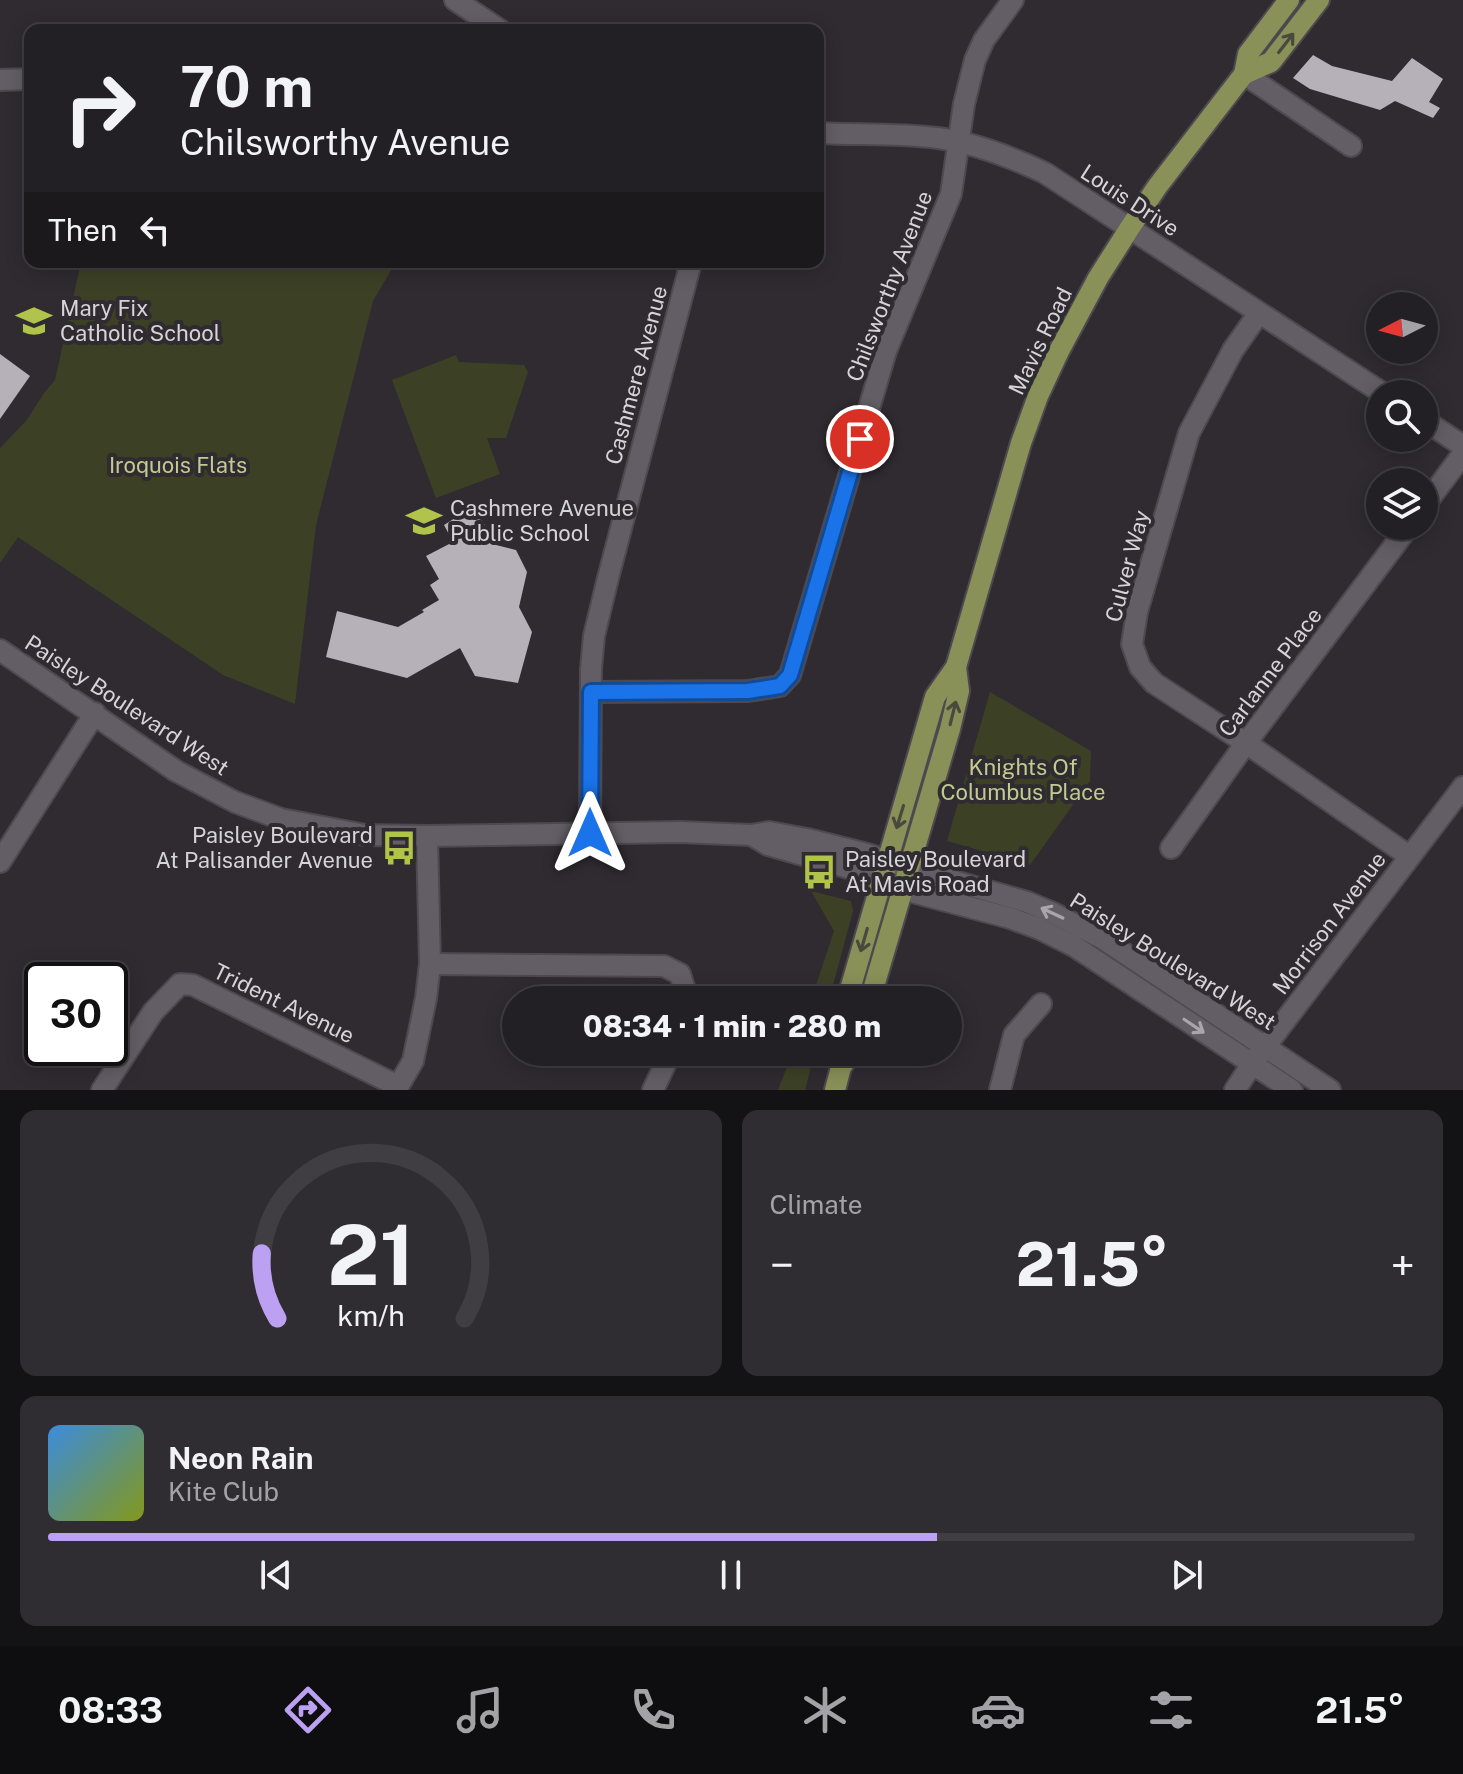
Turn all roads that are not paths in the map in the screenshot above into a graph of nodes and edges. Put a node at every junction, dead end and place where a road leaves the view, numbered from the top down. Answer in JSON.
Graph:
{"nodes":[{"id":1,"x":455,"y":0,"type":"edge"},
{"id":2,"x":1013,"y":0,"type":"edge"},
{"id":3,"x":1289,"y":0,"type":"edge"},
{"id":4,"x":1319,"y":0,"type":"edge"},
{"id":5,"x":491,"y":24,"type":"edge"},
{"id":6,"x":1244,"y":74,"type":"junction"},
{"id":7,"x":24,"y":79,"type":"edge"},
{"id":8,"x":0,"y":80,"type":"edge"},
{"id":9,"x":824,"y":133,"type":"edge"},
{"id":10,"x":959,"y":142,"type":"junction"},
{"id":11,"x":1351,"y":146,"type":"dead end"},
{"id":12,"x":1129,"y":229,"type":"junction"},
{"id":13,"x":689,"y":268,"type":"edge"},
{"id":14,"x":1259,"y":313,"type":"junction"},
{"id":15,"x":1366,"y":382,"type":"edge"},
{"id":16,"x":1438,"y":429,"type":"edge"},
{"id":17,"x":1463,"y":446,"type":"edge"},
{"id":18,"x":1463,"y":454,"type":"edge"},
{"id":19,"x":1438,"y":487,"type":"edge"},
{"id":20,"x":1398,"y":540,"type":"edge"},
{"id":21,"x":0,"y":650,"type":"edge"},
{"id":22,"x":956,"y":667,"type":"junction"},
{"id":23,"x":591,"y":692,"type":"junction"},
{"id":24,"x":95,"y":713,"type":"junction"},
{"id":25,"x":1246,"y":743,"type":"junction"},
{"id":26,"x":1463,"y":787,"type":"edge"},
{"id":27,"x":590,"y":833,"type":"junction"},
{"id":28,"x":427,"y":836,"type":"junction"},
{"id":29,"x":1171,"y":848,"type":"dead end"},
{"id":30,"x":1409,"y":856,"type":"junction"},
{"id":31,"x":0,"y":862,"type":"edge"},
{"id":32,"x":909,"y":868,"type":"junction"},
{"id":33,"x":884,"y":871,"type":"junction"},
{"id":34,"x":901,"y":889,"type":"junction"},
{"id":35,"x":430,"y":964,"type":"junction"},
{"id":36,"x":684,"y":986,"type":"edge"},
{"id":37,"x":851,"y":986,"type":"edge"},
{"id":38,"x":874,"y":986,"type":"edge"},
{"id":39,"x":1041,"y":1004,"type":"dead end"},
{"id":40,"x":1265,"y":1048,"type":"junction"},
{"id":41,"x":1252,"y":1064,"type":"junction"},
{"id":42,"x":664,"y":1066,"type":"edge"},
{"id":43,"x":842,"y":1066,"type":"edge"},
{"id":44,"x":397,"y":1088,"type":"edge"},
{"id":45,"x":102,"y":1090,"type":"edge"},
{"id":46,"x":653,"y":1090,"type":"edge"},
{"id":47,"x":835,"y":1090,"type":"edge"},
{"id":48,"x":1000,"y":1090,"type":"edge"},
{"id":49,"x":1235,"y":1090,"type":"edge"},
{"id":50,"x":1292,"y":1090,"type":"edge"},
{"id":51,"x":1330,"y":1090,"type":"edge"}],
"edges":[{"from":1,"to":5,"type":"street"},
{"from":2,"to":10,"type":"street","name":"Chilsworthy Avenue"},
{"from":3,"to":6,"type":"main road","name":"Mavis Road"},
{"from":6,"to":4,"type":"main road","name":"Mavis Road","one_way":true},
{"from":6,"to":11,"type":"street"},
{"from":6,"to":12,"type":"main road","name":"Mavis Road"},
{"from":7,"to":8,"type":"street"},
{"from":9,"to":10,"type":"street","name":"Louis Drive"},
{"from":10,"to":12,"type":"street","name":"Louis Drive"},
{"from":10,"to":23,"type":"street","name":"Chilsworthy Avenue"},
{"from":12,"to":14,"type":"street","name":"Louis Drive"},
{"from":12,"to":22,"type":"main road","name":"Mavis Road"},
{"from":13,"to":23,"type":"street","name":"Cashmere Avenue"},
{"from":14,"to":15,"type":"street","name":"Louis Drive"},
{"from":14,"to":25,"type":"street","name":"Culver Way"},
{"from":16,"to":17,"type":"street"},
{"from":18,"to":19,"type":"street"},
{"from":20,"to":25,"type":"street","name":"Carlanne Place"},
{"from":21,"to":24,"type":"street","name":"Paisley Boulevard West"},
{"from":32,"to":22,"type":"main road","name":"Mavis Road","one_way":true},
{"from":22,"to":33,"type":"main road","name":"Mavis Road","one_way":true},
{"from":23,"to":27,"type":"street","name":"Cashmere Avenue"},
{"from":24,"to":28,"type":"street","name":"Paisley Boulevard West"},
{"from":24,"to":31,"type":"street"},
{"from":25,"to":29,"type":"street","name":"Carlanne Place"},
{"from":25,"to":30,"type":"street","name":"Culver Way"},
{"from":26,"to":30,"type":"street","name":"Morrison Avenue"},
{"from":27,"to":28,"type":"street","name":"Paisley Boulevard West"},
{"from":27,"to":33,"type":"street","name":"Paisley Boulevard West"},
{"from":28,"to":35,"type":"street"},
{"from":30,"to":40,"type":"street","name":"Morrison Avenue"},
{"from":32,"to":33,"type":"street","name":"Paisley Boulevard West"},
{"from":32,"to":34,"type":"main road","name":"Mavis Road"},
{"from":40,"to":32,"type":"street","name":"Paisley Boulevard West","one_way":true},
{"from":33,"to":34,"type":"street","name":"Paisley Boulevard West"},
{"from":33,"to":37,"type":"main road","name":"Mavis Road","one_way":true},
{"from":34,"to":38,"type":"main road","name":"Mavis Road"},
{"from":34,"to":41,"type":"street","name":"Paisley Boulevard West","one_way":true},
{"from":35,"to":36,"type":"street"},
{"from":35,"to":44,"type":"street"},
{"from":39,"to":48,"type":"street"},
{"from":40,"to":41,"type":"street","name":"Morrison Avenue"},
{"from":40,"to":51,"type":"street","name":"Paisley Boulevard West"},
{"from":41,"to":49,"type":"street","name":"Morrison Avenue"},
{"from":41,"to":50,"type":"street","name":"Paisley Boulevard West"},
{"from":42,"to":46,"type":"street"},
{"from":43,"to":47,"type":"main road"},
{"from":44,"to":45,"type":"street","name":"Trident Avenue"}]}
